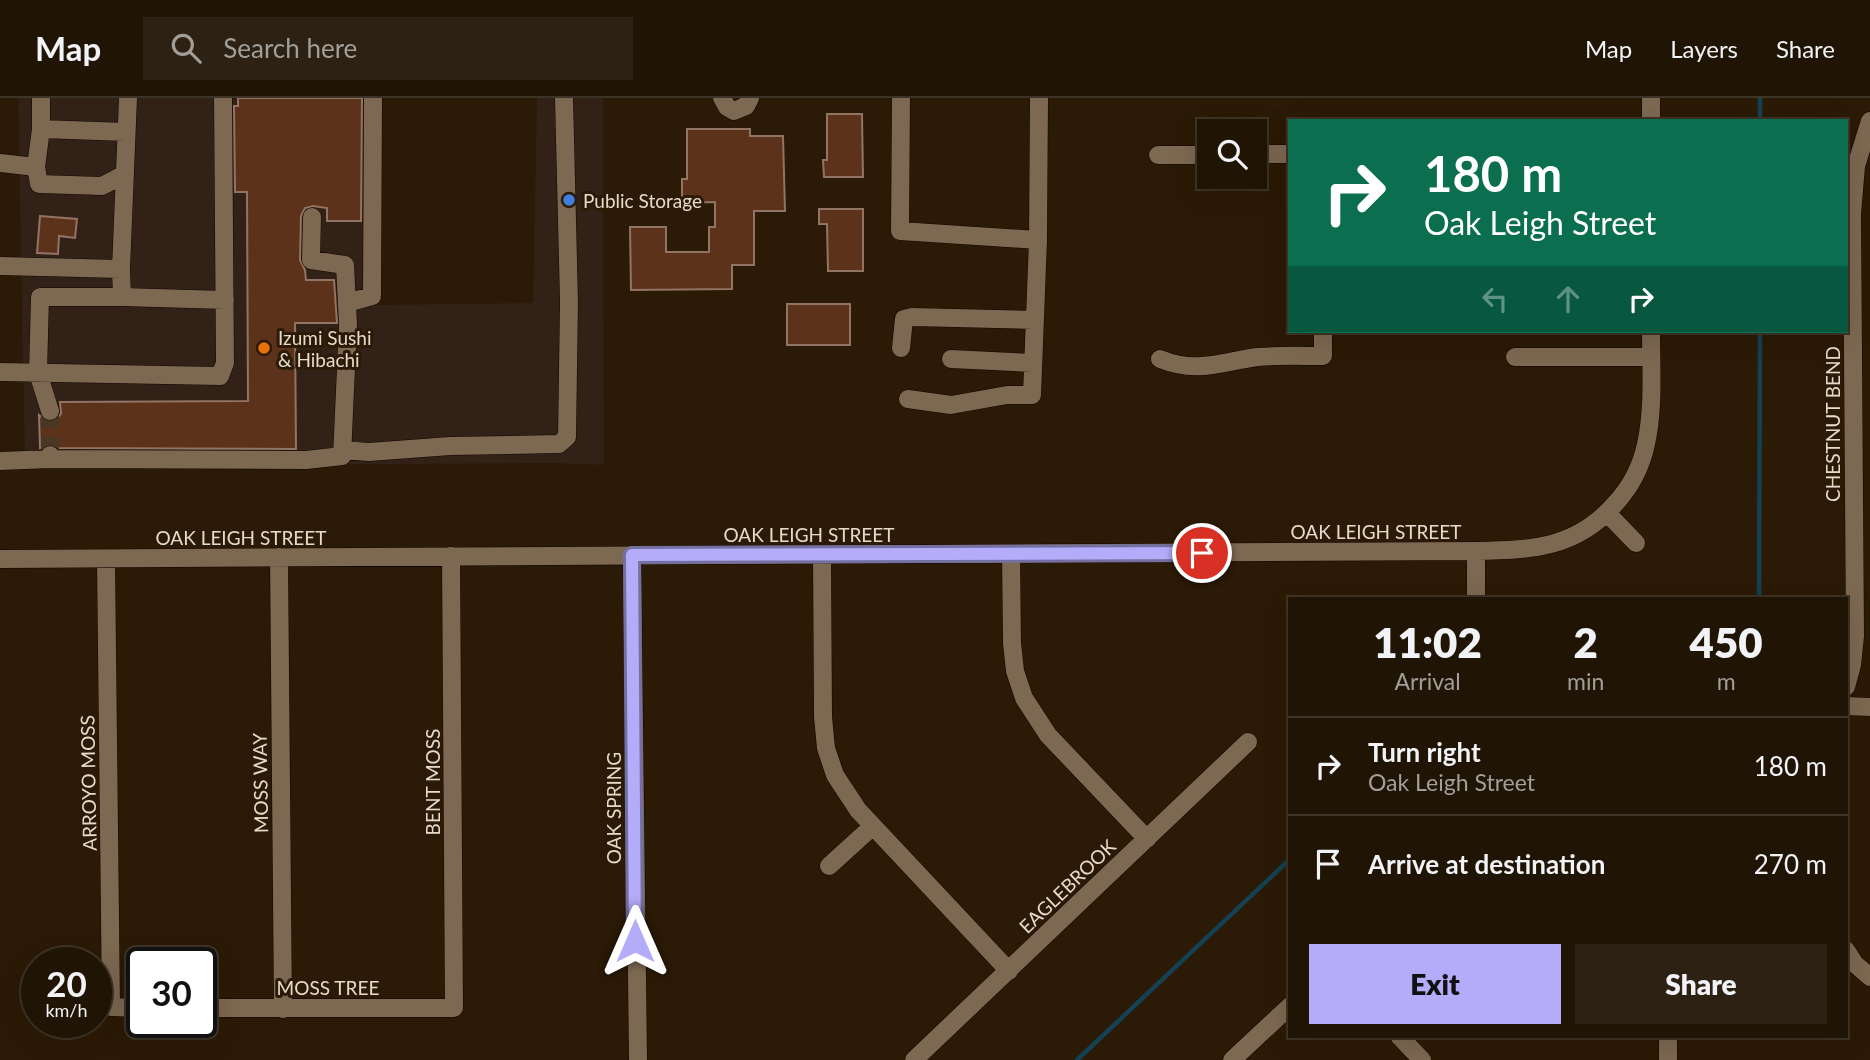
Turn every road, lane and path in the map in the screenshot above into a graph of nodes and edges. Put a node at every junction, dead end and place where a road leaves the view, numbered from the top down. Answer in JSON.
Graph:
{"nodes":[{"id":1,"x":41,"y":98,"type":"edge"},
{"id":2,"x":128,"y":98,"type":"edge"},
{"id":3,"x":223,"y":98,"type":"edge"},
{"id":4,"x":373,"y":98,"type":"edge"},
{"id":5,"x":565,"y":98,"type":"edge"},
{"id":6,"x":722,"y":98,"type":"edge"},
{"id":7,"x":750,"y":98,"type":"edge"},
{"id":8,"x":901,"y":98,"type":"edge"},
{"id":9,"x":1039,"y":98,"type":"edge"},
{"id":10,"x":1651,"y":98,"type":"edge"},
{"id":11,"x":1651,"y":119,"type":"edge"},
{"id":12,"x":1870,"y":121,"type":"edge"},
{"id":13,"x":41,"y":130,"type":"junction"},
{"id":14,"x":126,"y":132,"type":"junction"},
{"id":15,"x":1267,"y":154,"type":"edge"},
{"id":16,"x":1288,"y":154,"type":"edge"},
{"id":17,"x":1158,"y":155,"type":"dead end"},
{"id":18,"x":1197,"y":155,"type":"edge"},
{"id":19,"x":0,"y":163,"type":"edge"},
{"id":20,"x":36,"y":167,"type":"junction"},
{"id":21,"x":125,"y":174,"type":"junction"},
{"id":22,"x":312,"y":217,"type":"dead end"},
{"id":23,"x":1038,"y":240,"type":"junction"},
{"id":24,"x":0,"y":266,"type":"edge"},
{"id":25,"x":47,"y":267,"type":"junction"},
{"id":26,"x":121,"y":269,"type":"junction"},
{"id":27,"x":47,"y":297,"type":"junction"},
{"id":28,"x":122,"y":297,"type":"junction"},
{"id":29,"x":225,"y":300,"type":"junction"},
{"id":30,"x":347,"y":303,"type":"junction"},
{"id":31,"x":1035,"y":320,"type":"junction"},
{"id":32,"x":1323,"y":333,"type":"edge"},
{"id":33,"x":1651,"y":333,"type":"edge"},
{"id":34,"x":901,"y":348,"type":"dead end"},
{"id":35,"x":1515,"y":357,"type":"dead end"},
{"id":36,"x":1651,"y":357,"type":"junction"},
{"id":37,"x":951,"y":359,"type":"dead end"},
{"id":38,"x":1160,"y":359,"type":"dead end"},
{"id":39,"x":1033,"y":363,"type":"junction"},
{"id":40,"x":0,"y":372,"type":"edge"},
{"id":41,"x":38,"y":373,"type":"junction"},
{"id":42,"x":908,"y":399,"type":"dead end"},
{"id":43,"x":50,"y":411,"type":"tunnel mouth"},
{"id":44,"x":342,"y":450,"type":"junction"},
{"id":45,"x":0,"y":461,"type":"edge"},
{"id":46,"x":1607,"y":513,"type":"junction"},
{"id":47,"x":1636,"y":543,"type":"dead end"},
{"id":48,"x":1476,"y":551,"type":"junction"},
{"id":49,"x":1011,"y":554,"type":"junction"},
{"id":50,"x":632,"y":555,"type":"junction"},
{"id":51,"x":822,"y":555,"type":"junction"},
{"id":52,"x":451,"y":556,"type":"junction"},
{"id":53,"x":279,"y":557,"type":"junction"},
{"id":54,"x":0,"y":559,"type":"edge"},
{"id":55,"x":106,"y":559,"type":"junction"},
{"id":56,"x":1476,"y":597,"type":"edge"},
{"id":57,"x":1848,"y":680,"type":"edge"},
{"id":58,"x":1848,"y":706,"type":"edge"},
{"id":59,"x":1870,"y":707,"type":"edge"},
{"id":60,"x":1248,"y":742,"type":"dead end"},
{"id":61,"x":873,"y":826,"type":"junction"},
{"id":62,"x":1146,"y":839,"type":"junction"},
{"id":63,"x":829,"y":866,"type":"dead end"},
{"id":64,"x":1848,"y":952,"type":"edge"},
{"id":65,"x":1009,"y":971,"type":"junction"},
{"id":66,"x":1867,"y":974,"type":"edge"},
{"id":67,"x":126,"y":1007,"type":"edge"},
{"id":68,"x":217,"y":1008,"type":"edge"},
{"id":69,"x":454,"y":1008,"type":"joint"},
{"id":70,"x":1288,"y":1008,"type":"edge"},
{"id":71,"x":283,"y":1009,"type":"junction"},
{"id":72,"x":1401,"y":1038,"type":"edge"},
{"id":73,"x":1668,"y":1038,"type":"edge"},
{"id":74,"x":638,"y":1060,"type":"edge"},
{"id":75,"x":914,"y":1060,"type":"edge"},
{"id":76,"x":1232,"y":1060,"type":"edge"},
{"id":77,"x":1422,"y":1060,"type":"edge"},
{"id":78,"x":1668,"y":1060,"type":"edge"}],
"edges":[{"from":1,"to":13,"type":"street"},
{"from":2,"to":14,"type":"street"},
{"from":3,"to":29,"type":"street"},
{"from":4,"to":30,"type":"street"},
{"from":5,"to":44,"type":"street"},
{"from":6,"to":7,"type":"street"},
{"from":8,"to":23,"type":"street"},
{"from":9,"to":23,"type":"street"},
{"from":10,"to":11,"type":"street"},
{"from":12,"to":57,"type":"street","name":"CHESTNUT BEND"},
{"from":13,"to":14,"type":"street"},
{"from":13,"to":20,"type":"street"},
{"from":14,"to":21,"type":"street"},
{"from":15,"to":16,"type":"street"},
{"from":17,"to":18,"type":"street"},
{"from":19,"to":20,"type":"street"},
{"from":20,"to":21,"type":"street"},
{"from":21,"to":26,"type":"street"},
{"from":22,"to":30,"type":"street"},
{"from":23,"to":31,"type":"street"},
{"from":24,"to":25,"type":"street"},
{"from":25,"to":26,"type":"street"},
{"from":25,"to":27,"type":"street"},
{"from":26,"to":28,"type":"street"},
{"from":27,"to":28,"type":"street"},
{"from":27,"to":41,"type":"street"},
{"from":28,"to":29,"type":"street"},
{"from":29,"to":41,"type":"street"},
{"from":30,"to":44,"type":"street"},
{"from":31,"to":34,"type":"street"},
{"from":31,"to":39,"type":"street"},
{"from":32,"to":38,"type":"street"},
{"from":33,"to":36,"type":"street","name":"OAK LEIGH STREET"},
{"from":35,"to":36,"type":"street"},
{"from":36,"to":46,"type":"street","name":"OAK LEIGH STREET"},
{"from":37,"to":39,"type":"street"},
{"from":39,"to":42,"type":"street"},
{"from":40,"to":41,"type":"street"},
{"from":41,"to":43,"type":"street"},
{"from":44,"to":45,"type":"street"},
{"from":46,"to":47,"type":"street"},
{"from":46,"to":48,"type":"street","name":"OAK LEIGH STREET"},
{"from":48,"to":49,"type":"street","name":"OAK LEIGH STREET"},
{"from":48,"to":56,"type":"street"},
{"from":49,"to":51,"type":"street","name":"OAK LEIGH STREET"},
{"from":49,"to":62,"type":"street"},
{"from":50,"to":51,"type":"street","name":"OAK LEIGH STREET"},
{"from":50,"to":52,"type":"street","name":"OAK LEIGH STREET"},
{"from":50,"to":74,"type":"street","name":"OAK SPRING"},
{"from":51,"to":61,"type":"street"},
{"from":52,"to":53,"type":"street","name":"OAK LEIGH STREET"},
{"from":52,"to":69,"type":"street","name":"BENT MOSS"},
{"from":53,"to":55,"type":"street","name":"OAK LEIGH STREET"},
{"from":53,"to":71,"type":"street","name":"MOSS WAY"},
{"from":54,"to":55,"type":"street","name":"OAK LEIGH STREET"},
{"from":55,"to":67,"type":"street","name":"ARROYO MOSS"},
{"from":58,"to":59,"type":"street"},
{"from":60,"to":62,"type":"street","name":"EAGLEBROOK"},
{"from":61,"to":63,"type":"street"},
{"from":61,"to":65,"type":"street"},
{"from":62,"to":65,"type":"street","name":"EAGLEBROOK"},
{"from":64,"to":66,"type":"street"},
{"from":65,"to":75,"type":"street","name":"EAGLEBROOK"},
{"from":68,"to":71,"type":"street","name":"MOSS TREE"},
{"from":69,"to":71,"type":"street","name":"MOSS TREE"},
{"from":70,"to":76,"type":"street"},
{"from":72,"to":77,"type":"street"},
{"from":73,"to":78,"type":"street"}]}
